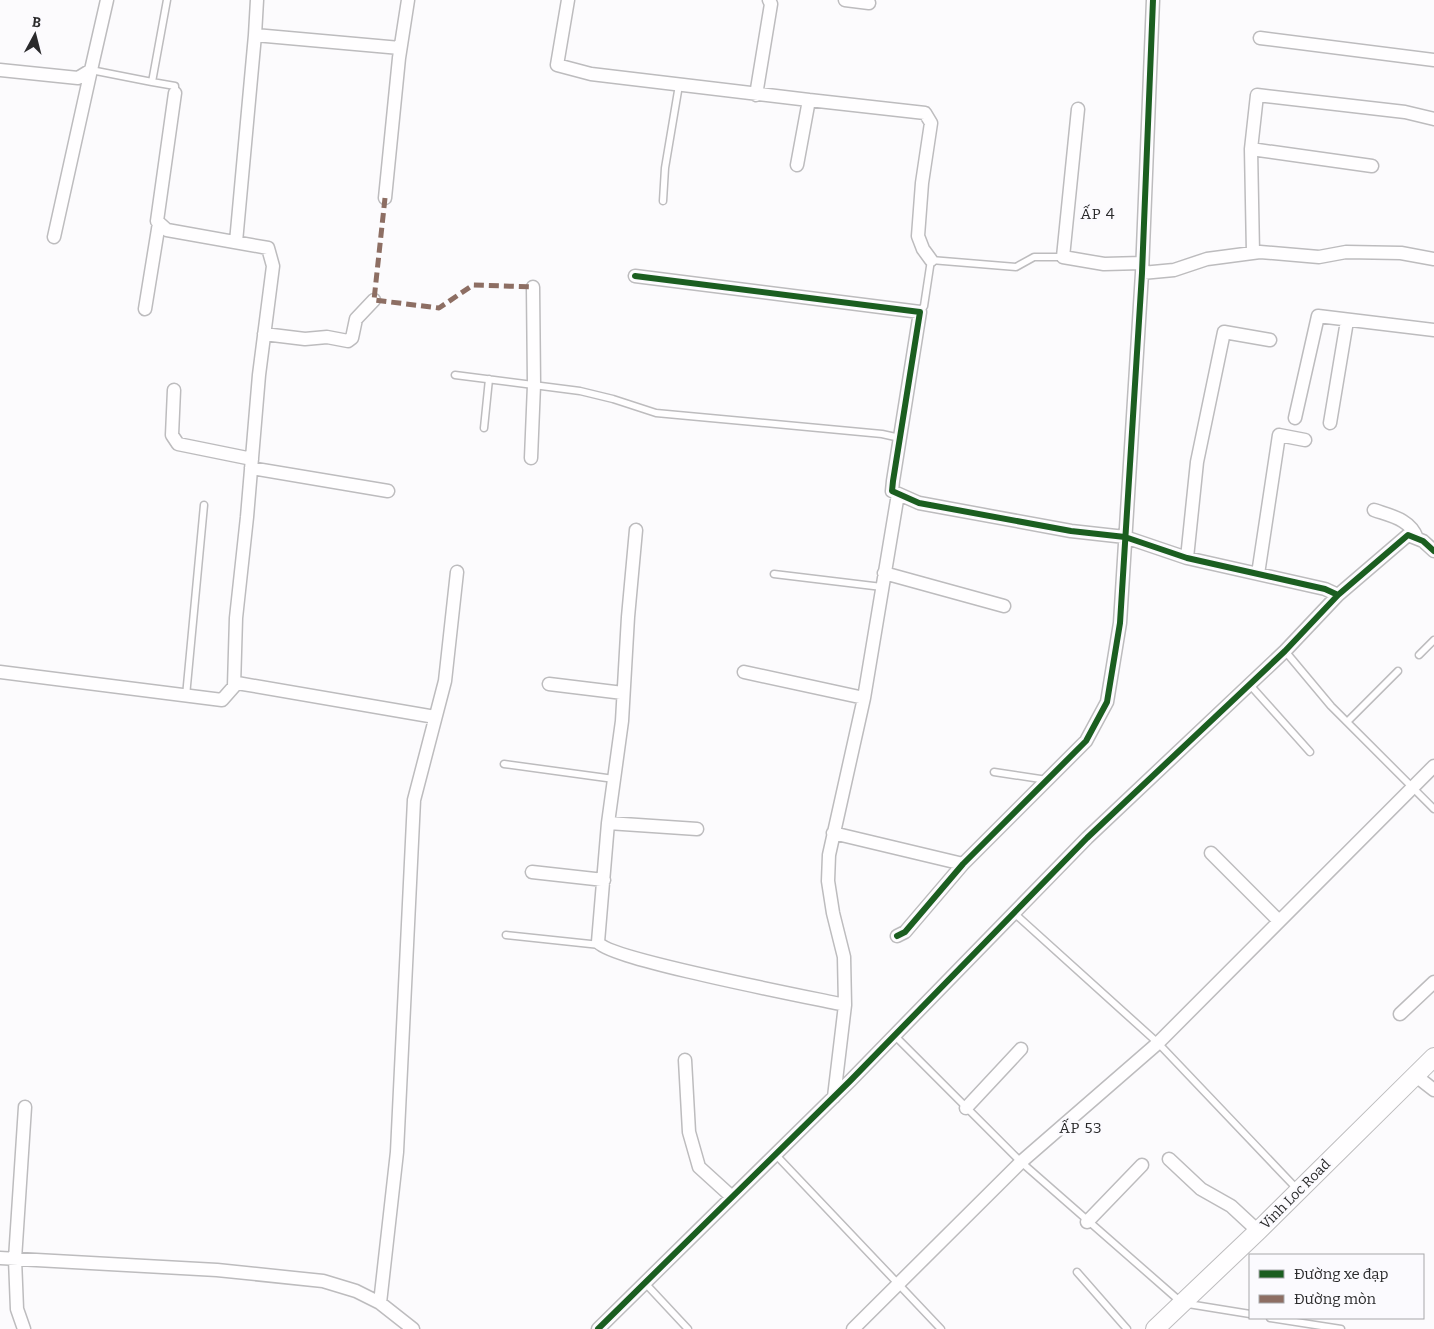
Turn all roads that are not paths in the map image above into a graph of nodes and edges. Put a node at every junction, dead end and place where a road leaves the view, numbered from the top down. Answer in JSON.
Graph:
{"nodes":[{"id":1,"x":108,"y":0,"type":"edge"},
{"id":2,"x":167,"y":0,"type":"edge"},
{"id":3,"x":257,"y":0,"type":"edge"},
{"id":4,"x":408,"y":0,"type":"edge"},
{"id":5,"x":568,"y":0,"type":"edge"},
{"id":6,"x":769,"y":0,"type":"edge"},
{"id":7,"x":845,"y":0,"type":"edge"},
{"id":8,"x":1153,"y":0,"type":"edge"},
{"id":9,"x":869,"y":3,"type":"dead end"},
{"id":10,"x":255,"y":36,"type":"junction"},
{"id":11,"x":1260,"y":38,"type":"dead end"},
{"id":12,"x":400,"y":48,"type":"junction"},
{"id":13,"x":1434,"y":60,"type":"edge"},
{"id":14,"x":0,"y":70,"type":"edge"},
{"id":15,"x":91,"y":70,"type":"junction"},
{"id":16,"x":152,"y":82,"type":"junction"},
{"id":17,"x":679,"y":85,"type":"junction"},
{"id":18,"x":174,"y":93,"type":"joint"},
{"id":19,"x":756,"y":95,"type":"junction"},
{"id":20,"x":809,"y":100,"type":"junction"},
{"id":21,"x":1078,"y":109,"type":"dead end"},
{"id":22,"x":1434,"y":119,"type":"edge"},
{"id":23,"x":1251,"y":149,"type":"junction"},
{"id":24,"x":797,"y":165,"type":"dead end"},
{"id":25,"x":1372,"y":166,"type":"dead end"},
{"id":26,"x":385,"y":198,"type":"dead end"},
{"id":27,"x":663,"y":201,"type":"dead end"},
{"id":28,"x":159,"y":223,"type":"junction"},
{"id":29,"x":54,"y":237,"type":"dead end"},
{"id":30,"x":236,"y":242,"type":"junction"},
{"id":31,"x":1253,"y":253,"type":"junction"},
{"id":32,"x":1063,"y":257,"type":"junction"},
{"id":33,"x":1434,"y":259,"type":"edge"},
{"id":34,"x":931,"y":260,"type":"junction"},
{"id":35,"x":1142,"y":268,"type":"junction"},
{"id":36,"x":635,"y":276,"type":"dead end"},
{"id":37,"x":533,"y":287,"type":"dead end"},
{"id":38,"x":374,"y":300,"type":"dead end"},
{"id":39,"x":145,"y":309,"type":"dead end"},
{"id":40,"x":920,"y":312,"type":"junction"},
{"id":41,"x":1347,"y":320,"type":"junction"},
{"id":42,"x":1434,"y":330,"type":"edge"},
{"id":43,"x":264,"y":334,"type":"junction"},
{"id":44,"x":1270,"y":340,"type":"dead end"},
{"id":45,"x":455,"y":375,"type":"dead end"},
{"id":46,"x":489,"y":379,"type":"junction"},
{"id":47,"x":534,"y":385,"type":"junction"},
{"id":48,"x":174,"y":390,"type":"dead end"},
{"id":49,"x":1295,"y":418,"type":"dead end"},
{"id":50,"x":1330,"y":423,"type":"dead end"},
{"id":51,"x":484,"y":428,"type":"dead end"},
{"id":52,"x":900,"y":438,"type":"junction"},
{"id":53,"x":1305,"y":440,"type":"dead end"},
{"id":54,"x":531,"y":458,"type":"dead end"},
{"id":55,"x":252,"y":464,"type":"junction"},
{"id":56,"x":388,"y":490,"type":"dead end"},
{"id":57,"x":898,"y":494,"type":"junction"},
{"id":58,"x":204,"y":505,"type":"dead end"},
{"id":59,"x":1374,"y":510,"type":"dead end"},
{"id":60,"x":636,"y":530,"type":"dead end"},
{"id":61,"x":1125,"y":537,"type":"junction"},
{"id":62,"x":1417,"y":538,"type":"junction"},
{"id":63,"x":1434,"y":551,"type":"edge"},
{"id":64,"x":1187,"y":558,"type":"junction"},
{"id":65,"x":457,"y":572,"type":"dead end"},
{"id":66,"x":884,"y":573,"type":"junction"},
{"id":67,"x":774,"y":574,"type":"dead end"},
{"id":68,"x":1258,"y":574,"type":"junction"},
{"id":69,"x":882,"y":587,"type":"junction"},
{"id":70,"x":1338,"y":595,"type":"junction"},
{"id":71,"x":1004,"y":606,"type":"dead end"},
{"id":72,"x":1434,"y":640,"type":"edge"},
{"id":73,"x":1286,"y":652,"type":"junction"},
{"id":74,"x":1419,"y":654,"type":"dead end"},
{"id":75,"x":0,"y":672,"type":"edge"},
{"id":76,"x":744,"y":672,"type":"dead end"},
{"id":77,"x":1398,"y":672,"type":"dead end"},
{"id":78,"x":549,"y":684,"type":"dead end"},
{"id":79,"x":1250,"y":685,"type":"junction"},
{"id":80,"x":234,"y":686,"type":"junction"},
{"id":81,"x":623,"y":693,"type":"junction"},
{"id":82,"x":186,"y":696,"type":"junction"},
{"id":83,"x":864,"y":698,"type":"junction"},
{"id":84,"x":435,"y":717,"type":"junction"},
{"id":85,"x":1347,"y":722,"type":"junction"},
{"id":86,"x":1310,"y":752,"type":"dead end"},
{"id":87,"x":504,"y":764,"type":"dead end"},
{"id":88,"x":1434,"y":766,"type":"edge"},
{"id":89,"x":994,"y":772,"type":"dead end"},
{"id":90,"x":614,"y":779,"type":"junction"},
{"id":91,"x":1047,"y":780,"type":"junction"},
{"id":92,"x":1414,"y":788,"type":"junction"},
{"id":93,"x":1434,"y":809,"type":"edge"},
{"id":94,"x":608,"y":823,"type":"junction"},
{"id":95,"x":697,"y":830,"type":"dead end"},
{"id":96,"x":833,"y":833,"type":"junction"},
{"id":97,"x":1210,"y":853,"type":"dead end"},
{"id":98,"x":963,"y":864,"type":"junction"},
{"id":99,"x":532,"y":872,"type":"dead end"},
{"id":100,"x":604,"y":880,"type":"junction"},
{"id":101,"x":1014,"y":913,"type":"junction"},
{"id":102,"x":1279,"y":921,"type":"junction"},
{"id":103,"x":506,"y":935,"type":"dead end"},
{"id":104,"x":897,"y":936,"type":"dead end"},
{"id":105,"x":600,"y":945,"type":"junction"},
{"id":106,"x":1434,"y":982,"type":"edge"},
{"id":107,"x":845,"y":1005,"type":"junction"},
{"id":108,"x":1400,"y":1014,"type":"dead end"},
{"id":109,"x":894,"y":1036,"type":"junction"},
{"id":110,"x":1158,"y":1043,"type":"junction"},
{"id":111,"x":1022,"y":1048,"type":"dead end"},
{"id":112,"x":1434,"y":1058,"type":"edge"},
{"id":113,"x":685,"y":1060,"type":"dead end"},
{"id":114,"x":1416,"y":1076,"type":"junction"},
{"id":115,"x":1434,"y":1090,"type":"edge"},
{"id":116,"x":834,"y":1096,"type":"junction"},
{"id":117,"x":26,"y":1107,"type":"dead end"},
{"id":118,"x":966,"y":1108,"type":"junction"},
{"id":119,"x":775,"y":1154,"type":"junction"},
{"id":120,"x":1169,"y":1159,"type":"dead end"},
{"id":121,"x":1021,"y":1162,"type":"junction"},
{"id":122,"x":1142,"y":1165,"type":"dead end"},
{"id":123,"x":1299,"y":1191,"type":"junction"},
{"id":124,"x":732,"y":1197,"type":"junction"},
{"id":125,"x":1087,"y":1222,"type":"junction"},
{"id":126,"x":1258,"y":1231,"type":"junction"},
{"id":127,"x":0,"y":1258,"type":"edge"},
{"id":128,"x":15,"y":1259,"type":"junction"},
{"id":129,"x":1077,"y":1272,"type":"dead end"},
{"id":130,"x":645,"y":1283,"type":"junction"},
{"id":131,"x":898,"y":1286,"type":"junction"},
{"id":132,"x":380,"y":1303,"type":"junction"},
{"id":133,"x":1182,"y":1303,"type":"junction"},
{"id":134,"x":1249,"y":1314,"type":"edge"},
{"id":135,"x":1276,"y":1319,"type":"edge"},
{"id":136,"x":24,"y":1329,"type":"edge"},
{"id":137,"x":412,"y":1329,"type":"edge"},
{"id":138,"x":598,"y":1329,"type":"edge"},
{"id":139,"x":688,"y":1329,"type":"edge"},
{"id":140,"x":853,"y":1329,"type":"edge"},
{"id":141,"x":941,"y":1329,"type":"edge"},
{"id":142,"x":1127,"y":1329,"type":"edge"},
{"id":143,"x":1155,"y":1329,"type":"edge"},
{"id":144,"x":1340,"y":1329,"type":"edge"}],
"edges":[{"from":1,"to":15,"type":"street"},
{"from":2,"to":16,"type":"lane"},
{"from":3,"to":10,"type":"street"},
{"from":4,"to":12,"type":"street"},
{"from":5,"to":17,"type":"street"},
{"from":6,"to":19,"type":"street"},
{"from":7,"to":9,"type":"street"},
{"from":8,"to":35,"type":"street"},
{"from":10,"to":12,"type":"street"},
{"from":10,"to":30,"type":"street"},
{"from":11,"to":13,"type":"street"},
{"from":12,"to":26,"type":"street"},
{"from":14,"to":15,"type":"street"},
{"from":15,"to":16,"type":"lane"},
{"from":15,"to":29,"type":"street"},
{"from":16,"to":18,"type":"lane"},
{"from":17,"to":19,"type":"street"},
{"from":17,"to":27,"type":"lane"},
{"from":18,"to":28,"type":"street"},
{"from":19,"to":20,"type":"street"},
{"from":20,"to":24,"type":"street"},
{"from":20,"to":34,"type":"street"},
{"from":21,"to":32,"type":"street"},
{"from":22,"to":23,"type":"street"},
{"from":23,"to":25,"type":"street"},
{"from":23,"to":31,"type":"street"},
{"from":28,"to":30,"type":"street"},
{"from":28,"to":39,"type":"street"},
{"from":30,"to":43,"type":"street"},
{"from":31,"to":33,"type":"street"},
{"from":31,"to":35,"type":"street"},
{"from":32,"to":34,"type":"lane"},
{"from":32,"to":35,"type":"street"},
{"from":34,"to":40,"type":"lane"},
{"from":35,"to":61,"type":"street"},
{"from":36,"to":40,"type":"street"},
{"from":37,"to":47,"type":"street"},
{"from":38,"to":43,"type":"street"},
{"from":40,"to":52,"type":"street"},
{"from":41,"to":42,"type":"street"},
{"from":41,"to":49,"type":"street"},
{"from":41,"to":50,"type":"street"},
{"from":43,"to":55,"type":"street"},
{"from":44,"to":64,"type":"street"},
{"from":45,"to":46,"type":"lane"},
{"from":46,"to":47,"type":"lane"},
{"from":46,"to":51,"type":"lane"},
{"from":47,"to":52,"type":"lane"},
{"from":47,"to":54,"type":"street"},
{"from":48,"to":55,"type":"street"},
{"from":52,"to":57,"type":"street"},
{"from":53,"to":68,"type":"street"},
{"from":55,"to":56,"type":"street"},
{"from":55,"to":80,"type":"street"},
{"from":57,"to":61,"type":"street"},
{"from":57,"to":66,"type":"street"},
{"from":58,"to":82,"type":"lane"},
{"from":59,"to":62,"type":"street"},
{"from":60,"to":81,"type":"street"},
{"from":61,"to":64,"type":"street"},
{"from":61,"to":91,"type":"street"},
{"from":62,"to":63,"type":"street"},
{"from":62,"to":70,"type":"street"},
{"from":64,"to":68,"type":"street"},
{"from":65,"to":84,"type":"street"},
{"from":66,"to":69,"type":"street"},
{"from":66,"to":71,"type":"street"},
{"from":67,"to":69,"type":"lane"},
{"from":68,"to":70,"type":"street"},
{"from":69,"to":83,"type":"street"},
{"from":70,"to":73,"type":"street"},
{"from":72,"to":74,"type":"lane"},
{"from":73,"to":79,"type":"street"},
{"from":73,"to":85,"type":"lane"},
{"from":75,"to":82,"type":"street"},
{"from":76,"to":83,"type":"street"},
{"from":77,"to":85,"type":"lane"},
{"from":78,"to":81,"type":"street"},
{"from":79,"to":86,"type":"lane"},
{"from":79,"to":101,"type":"street"},
{"from":80,"to":82,"type":"street"},
{"from":80,"to":84,"type":"street"},
{"from":81,"to":90,"type":"street"},
{"from":83,"to":96,"type":"street"},
{"from":84,"to":132,"type":"street"},
{"from":85,"to":92,"type":"lane"},
{"from":87,"to":90,"type":"lane"},
{"from":88,"to":92,"type":"street"},
{"from":89,"to":91,"type":"lane"},
{"from":90,"to":94,"type":"street"},
{"from":91,"to":98,"type":"street"},
{"from":92,"to":93,"type":"lane"},
{"from":92,"to":102,"type":"street"},
{"from":94,"to":95,"type":"street"},
{"from":94,"to":100,"type":"street"},
{"from":96,"to":98,"type":"street"},
{"from":96,"to":107,"type":"street"},
{"from":97,"to":102,"type":"street"},
{"from":98,"to":104,"type":"street"},
{"from":99,"to":100,"type":"street"},
{"from":100,"to":105,"type":"street"},
{"from":101,"to":109,"type":"street"},
{"from":101,"to":110,"type":"lane"},
{"from":102,"to":110,"type":"street"},
{"from":103,"to":105,"type":"lane"},
{"from":105,"to":107,"type":"street"},
{"from":106,"to":108,"type":"street"},
{"from":107,"to":116,"type":"street"},
{"from":109,"to":116,"type":"street"},
{"from":109,"to":118,"type":"lane"},
{"from":110,"to":121,"type":"street"},
{"from":110,"to":123,"type":"lane"},
{"from":111,"to":118,"type":"street"},
{"from":112,"to":114,"type":"main road","name":"Vinh Loc Road"},
{"from":113,"to":124,"type":"street"},
{"from":114,"to":115,"type":"street"},
{"from":114,"to":123,"type":"main road","name":"Vinh Loc Road"},
{"from":116,"to":119,"type":"street"},
{"from":117,"to":128,"type":"street"},
{"from":118,"to":121,"type":"lane"},
{"from":119,"to":124,"type":"street"},
{"from":119,"to":131,"type":"lane"},
{"from":120,"to":126,"type":"street"},
{"from":121,"to":125,"type":"lane"},
{"from":121,"to":131,"type":"street"},
{"from":122,"to":125,"type":"street"},
{"from":123,"to":126,"type":"main road","name":"Vinh Loc Road"},
{"from":124,"to":130,"type":"street"},
{"from":125,"to":133,"type":"lane"},
{"from":126,"to":133,"type":"main road","name":"Vinh Loc Road"},
{"from":127,"to":128,"type":"street"},
{"from":128,"to":132,"type":"street"},
{"from":128,"to":136,"type":"street"},
{"from":129,"to":142,"type":"lane"},
{"from":130,"to":138,"type":"street"},
{"from":130,"to":139,"type":"lane"},
{"from":131,"to":140,"type":"street"},
{"from":131,"to":141,"type":"lane"},
{"from":132,"to":137,"type":"street"},
{"from":133,"to":134,"type":"lane"},
{"from":133,"to":143,"type":"main road","name":"Vinh Loc Road"},
{"from":135,"to":144,"type":"lane"}]}
